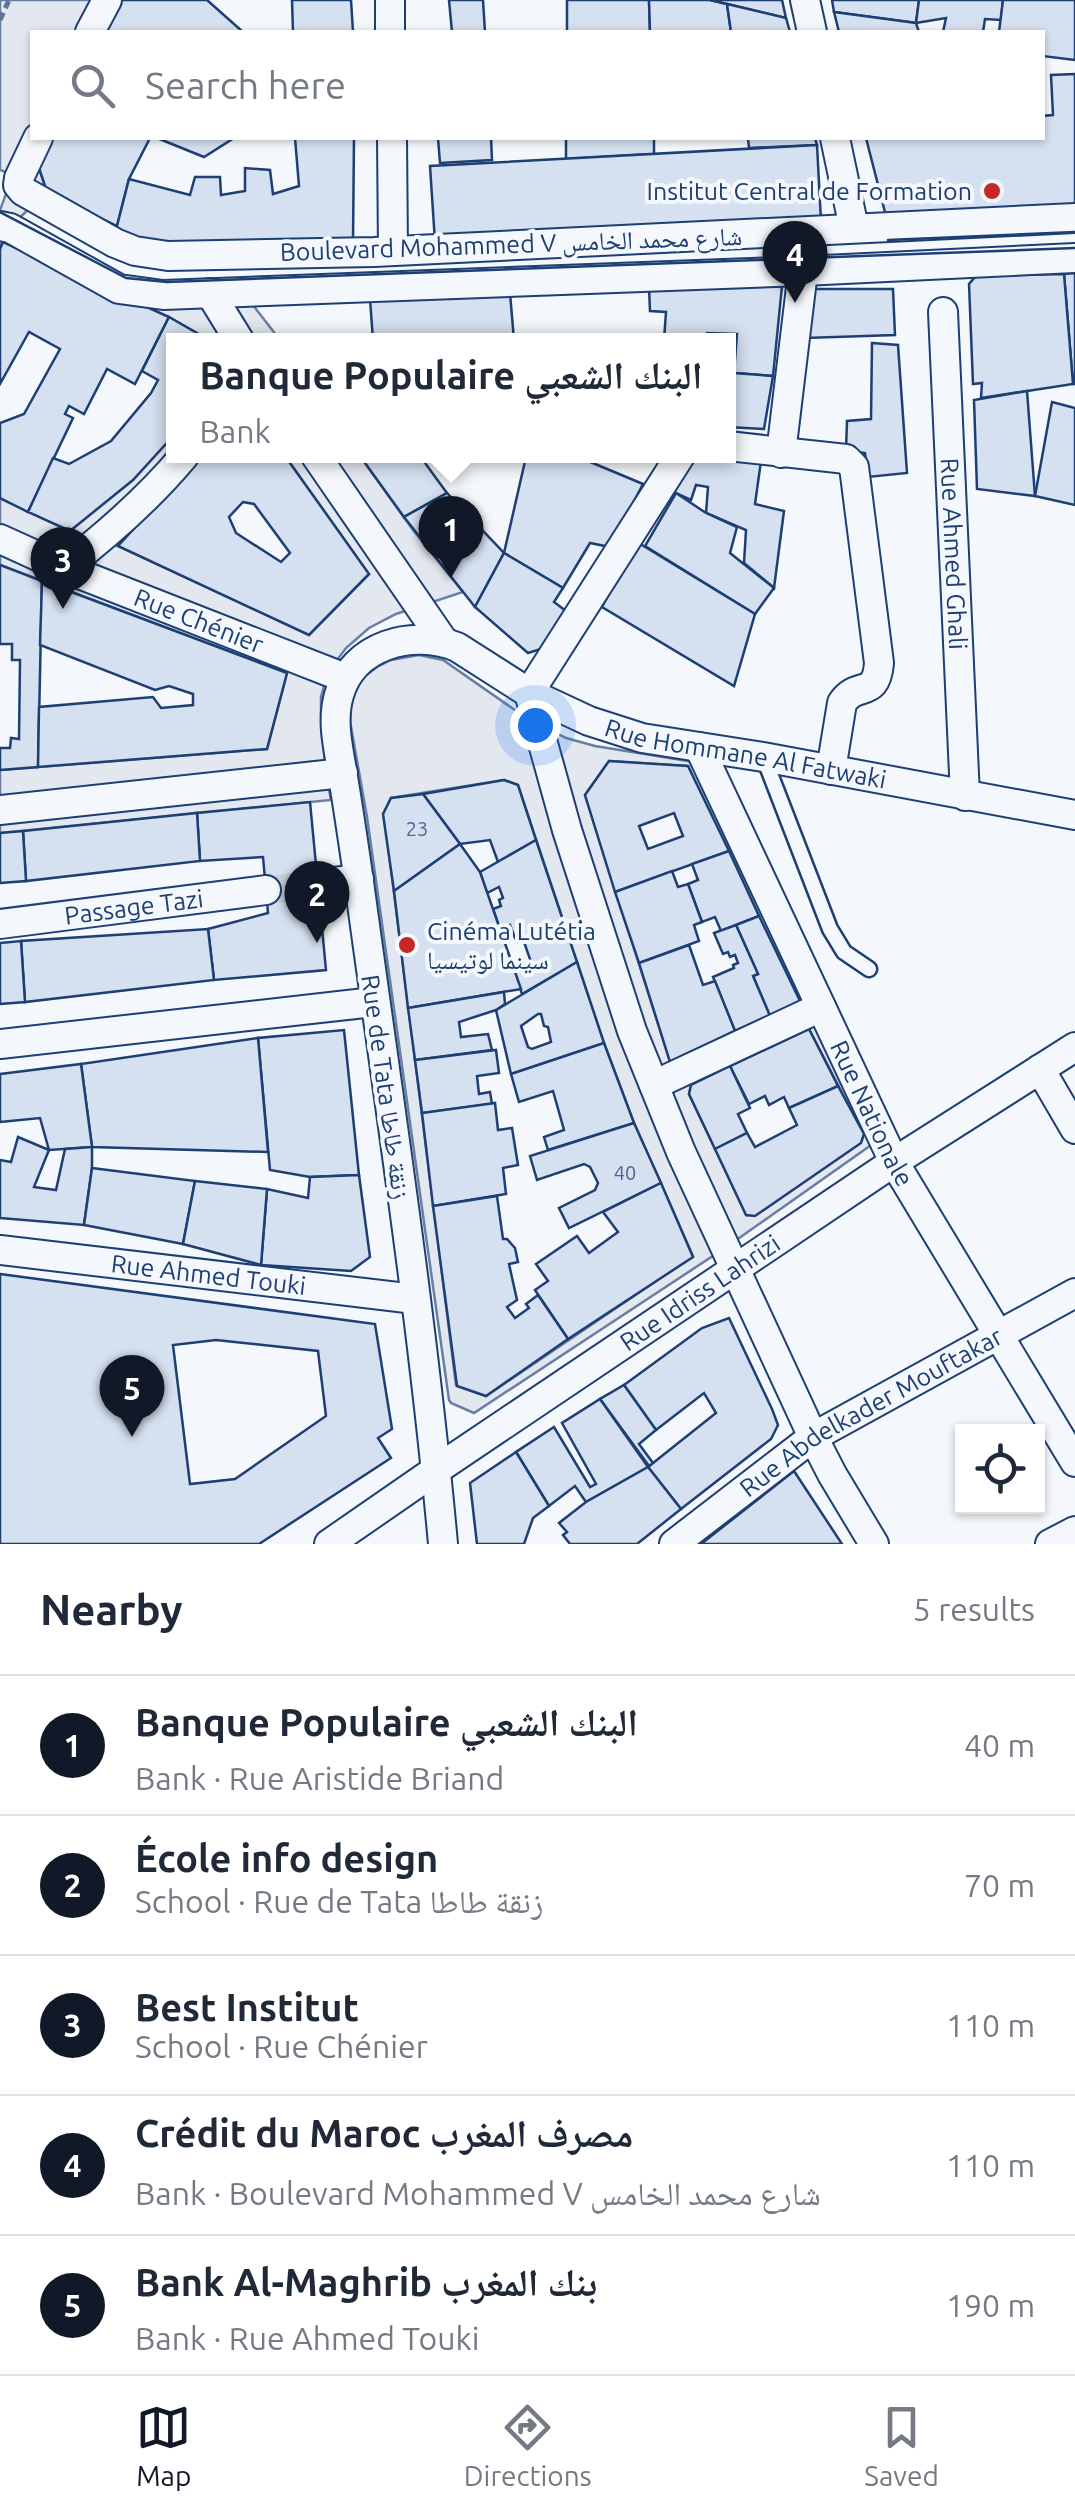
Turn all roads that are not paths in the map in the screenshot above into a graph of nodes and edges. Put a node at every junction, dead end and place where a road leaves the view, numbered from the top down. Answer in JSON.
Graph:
{"nodes":[{"id":1,"x":106,"y":0,"type":"edge"},
{"id":2,"x":390,"y":0,"type":"edge"},
{"id":3,"x":805,"y":0,"type":"edge"},
{"id":4,"x":91,"y":30,"type":"edge"},
{"id":5,"x":390,"y":30,"type":"edge"},
{"id":6,"x":812,"y":30,"type":"edge"},
{"id":7,"x":36,"y":140,"type":"edge"},
{"id":8,"x":392,"y":140,"type":"edge"},
{"id":9,"x":835,"y":140,"type":"edge"},
{"id":10,"x":12,"y":161,"type":"edge"},
{"id":11,"x":1075,"y":218,"type":"edge"},
{"id":12,"x":5,"y":227,"type":"edge"},
{"id":13,"x":854,"y":228,"type":"junction"},
{"id":14,"x":394,"y":251,"type":"junction"},
{"id":15,"x":1075,"y":258,"type":"edge"},
{"id":16,"x":803,"y":270,"type":"junction"},
{"id":17,"x":210,"y":292,"type":"junction"},
{"id":18,"x":944,"y":312,"type":"dead end"},
{"id":19,"x":234,"y":333,"type":"edge"},
{"id":20,"x":736,"y":447,"type":"edge"},
{"id":21,"x":781,"y":454,"type":"junction"},
{"id":22,"x":178,"y":463,"type":"edge"},
{"id":23,"x":321,"y":463,"type":"edge"},
{"id":24,"x":676,"y":463,"type":"edge"},
{"id":25,"x":0,"y":540,"type":"edge"},
{"id":26,"x":64,"y":568,"type":"junction"},
{"id":27,"x":444,"y":642,"type":"junction"},
{"id":28,"x":345,"y":678,"type":"junction"},
{"id":29,"x":529,"y":693,"type":"junction"},
{"id":30,"x":699,"y":748,"type":"junction"},
{"id":31,"x":764,"y":757,"type":"junction"},
{"id":32,"x":831,"y":770,"type":"junction"},
{"id":33,"x":343,"y":773,"type":"junction"},
{"id":34,"x":964,"y":796,"type":"junction"},
{"id":35,"x":0,"y":810,"type":"edge"},
{"id":36,"x":1075,"y":815,"type":"edge"},
{"id":37,"x":359,"y":879,"type":"junction"},
{"id":38,"x":318,"y":884,"type":"tunnel mouth"},
{"id":39,"x":266,"y":890,"type":"tunnel mouth"},
{"id":40,"x":0,"y":924,"type":"edge"},
{"id":41,"x":869,"y":968,"type":"dead end"},
{"id":42,"x":374,"y":1002,"type":"junction"},
{"id":43,"x":821,"y":1007,"type":"junction"},
{"id":44,"x":0,"y":1044,"type":"edge"},
{"id":45,"x":1075,"y":1047,"type":"edge"},
{"id":46,"x":1040,"y":1069,"type":"junction"},
{"id":47,"x":654,"y":1085,"type":"junction"},
{"id":48,"x":1075,"y":1129,"type":"edge"},
{"id":49,"x":894,"y":1162,"type":"junction"},
{"id":50,"x":0,"y":1250,"type":"edge"},
{"id":51,"x":736,"y":1270,"type":"junction"},
{"id":52,"x":1075,"y":1292,"type":"edge"},
{"id":53,"x":415,"y":1299,"type":"junction"},
{"id":54,"x":1000,"y":1334,"type":"junction"},
{"id":55,"x":814,"y":1437,"type":"junction"},
{"id":56,"x":1075,"y":1462,"type":"edge"},
{"id":57,"x":436,"y":1470,"type":"junction"},
{"id":58,"x":1075,"y":1530,"type":"edge"},
{"id":59,"x":329,"y":1544,"type":"edge"},
{"id":60,"x":443,"y":1544,"type":"edge"},
{"id":61,"x":674,"y":1544,"type":"edge"},
{"id":62,"x":874,"y":1544,"type":"edge"},
{"id":63,"x":1050,"y":1544,"type":"edge"}],
"edges":[{"from":1,"to":4,"type":"street"},
{"from":2,"to":5,"type":"street"},
{"from":3,"to":6,"type":"street"},
{"from":7,"to":10,"type":"street","name":"Boulevard Mohammed V شارع محمد الخامس"},
{"from":8,"to":14,"type":"street"},
{"from":9,"to":13,"type":"street"},
{"from":10,"to":14,"type":"street","name":"Boulevard Mohammed V شارع محمد الخامس"},
{"from":11,"to":13,"type":"street","name":"Boulevard Mohammed V شارع محمد الخامس"},
{"from":12,"to":17,"type":"street","name":"Boulevard Mohammed V شارع محمد الخامس"},
{"from":13,"to":14,"type":"street","name":"Boulevard Mohammed V شارع محمد الخامس"},
{"from":15,"to":16,"type":"street","name":"Boulevard Mohammed V شارع محمد الخامس"},
{"from":16,"to":17,"type":"street","name":"Boulevard Mohammed V شارع محمد الخامس"},
{"from":16,"to":21,"type":"street"},
{"from":17,"to":19,"type":"street"},
{"from":18,"to":34,"type":"street","name":"Rue Ahmed Ghali"},
{"from":20,"to":21,"type":"street"},
{"from":21,"to":32,"type":"street"},
{"from":22,"to":26,"type":"street"},
{"from":23,"to":27,"type":"street"},
{"from":24,"to":29,"type":"street"},
{"from":25,"to":26,"type":"street","name":"Rue Chénier"},
{"from":26,"to":28,"type":"street","name":"Rue Chénier"},
{"from":27,"to":28,"type":"street"},
{"from":27,"to":29,"type":"street","name":"Rue Hommane Al Fatwaki"},
{"from":28,"to":33,"type":"street","name":"Rue de Tata زنقة طاطا"},
{"from":29,"to":30,"type":"street","name":"Rue Hommane Al Fatwaki"},
{"from":29,"to":47,"type":"street"},
{"from":30,"to":31,"type":"street","name":"Rue Hommane Al Fatwaki"},
{"from":30,"to":43,"type":"street","name":"Rue Nationale"},
{"from":31,"to":32,"type":"street","name":"Rue Hommane Al Fatwaki"},
{"from":31,"to":41,"type":"lane"},
{"from":32,"to":34,"type":"street","name":"Rue Hommane Al Fatwaki"},
{"from":33,"to":35,"type":"street"},
{"from":33,"to":37,"type":"street","name":"Rue de Tata زنقة طاطا"},
{"from":34,"to":36,"type":"street","name":"Rue Hommane Al Fatwaki"},
{"from":37,"to":38,"type":"street"},
{"from":37,"to":42,"type":"street","name":"Rue de Tata زنقة طاطا"},
{"from":39,"to":40,"type":"street","name":"Passage Tazi"},
{"from":42,"to":44,"type":"street"},
{"from":42,"to":53,"type":"street","name":"Rue de Tata زنقة طاطا"},
{"from":43,"to":47,"type":"street"},
{"from":43,"to":49,"type":"street","name":"Rue Nationale"},
{"from":45,"to":46,"type":"street","name":"Rue Idriss Lahrizi"},
{"from":46,"to":48,"type":"street"},
{"from":46,"to":49,"type":"street","name":"Rue Idriss Lahrizi"},
{"from":47,"to":51,"type":"street"},
{"from":49,"to":51,"type":"street","name":"Rue Idriss Lahrizi"},
{"from":49,"to":54,"type":"street","name":"Rue Nationale"},
{"from":50,"to":53,"type":"street","name":"Rue Ahmed Touki"},
{"from":51,"to":55,"type":"street"},
{"from":51,"to":57,"type":"street","name":"Rue Idriss Lahrizi"},
{"from":52,"to":54,"type":"street","name":"Rue Abdelkader Mouftakar"},
{"from":53,"to":57,"type":"street","name":"Rue de Tata زنقة طاطا"},
{"from":54,"to":55,"type":"street","name":"Rue Abdelkader Mouftakar"},
{"from":54,"to":56,"type":"street","name":"Rue Nationale"},
{"from":55,"to":61,"type":"street","name":"Rue Abdelkader Mouftakar"},
{"from":55,"to":62,"type":"street"},
{"from":57,"to":59,"type":"street","name":"Rue Idriss Lahrizi"},
{"from":57,"to":60,"type":"street","name":"Rue de Tata زنقة طاطا"},
{"from":58,"to":63,"type":"street"}]}
